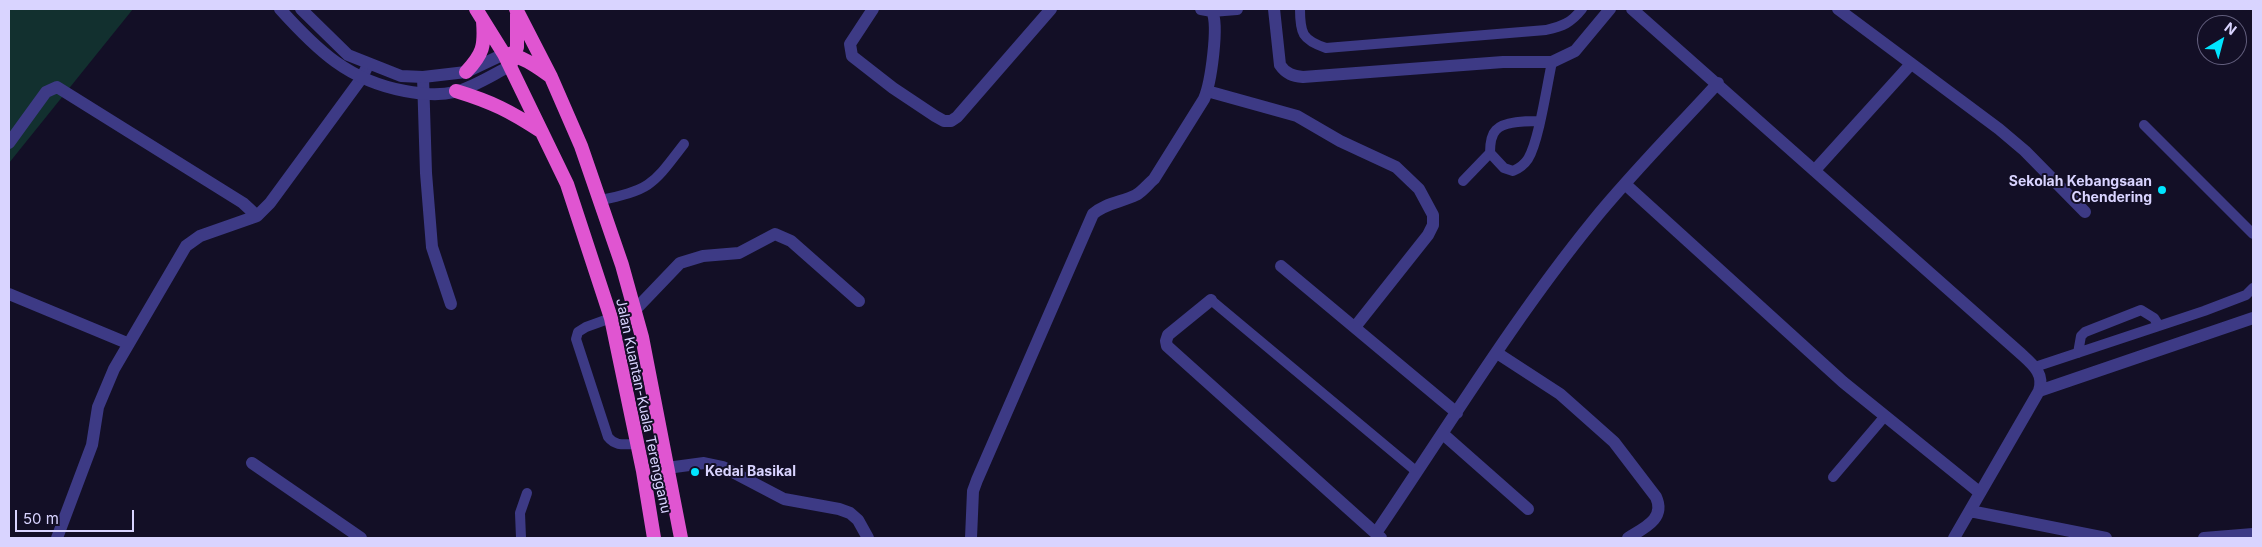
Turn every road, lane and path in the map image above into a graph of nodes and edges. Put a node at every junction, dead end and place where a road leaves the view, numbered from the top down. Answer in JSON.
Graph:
{"nodes":[{"id":1,"x":280,"y":9,"type":"edge"},
{"id":2,"x":301,"y":9,"type":"edge"},
{"id":3,"x":873,"y":9,"type":"edge"},
{"id":4,"x":1051,"y":9,"type":"edge"},
{"id":5,"x":1208,"y":9,"type":"edge"},
{"id":6,"x":1236,"y":9,"type":"edge"},
{"id":7,"x":1274,"y":9,"type":"edge"},
{"id":8,"x":1300,"y":9,"type":"edge"},
{"id":9,"x":1582,"y":9,"type":"edge"},
{"id":10,"x":1610,"y":9,"type":"edge"},
{"id":11,"x":1632,"y":9,"type":"edge"},
{"id":12,"x":1838,"y":9,"type":"edge"},
{"id":13,"x":517,"y":10,"type":"edge"},
{"id":14,"x":480,"y":14,"type":"edge"},
{"id":15,"x":510,"y":59,"type":"junction"},
{"id":16,"x":1552,"y":62,"type":"junction"},
{"id":17,"x":1911,"y":64,"type":"junction"},
{"id":18,"x":368,"y":65,"type":"junction"},
{"id":19,"x":466,"y":72,"type":"junction"},
{"id":20,"x":423,"y":77,"type":"junction"},
{"id":21,"x":551,"y":77,"type":"junction"},
{"id":22,"x":361,"y":79,"type":"junction"},
{"id":23,"x":1718,"y":83,"type":"junction"},
{"id":24,"x":1207,"y":91,"type":"junction"},
{"id":25,"x":456,"y":92,"type":"junction"},
{"id":26,"x":425,"y":95,"type":"junction"},
{"id":27,"x":1539,"y":120,"type":"junction"},
{"id":28,"x":2144,"y":125,"type":"dead end"},
{"id":29,"x":542,"y":133,"type":"junction"},
{"id":30,"x":9,"y":143,"type":"edge"},
{"id":31,"x":684,"y":144,"type":"dead end"},
{"id":32,"x":1490,"y":153,"type":"junction"},
{"id":33,"x":1815,"y":170,"type":"junction"},
{"id":34,"x":1463,"y":181,"type":"dead end"},
{"id":35,"x":1625,"y":184,"type":"junction"},
{"id":36,"x":600,"y":200,"type":"junction"},
{"id":37,"x":2085,"y":212,"type":"dead end"},
{"id":38,"x":256,"y":216,"type":"junction"},
{"id":39,"x":2253,"y":234,"type":"edge"},
{"id":40,"x":1282,"y":266,"type":"dead end"},
{"id":41,"x":2253,"y":288,"type":"edge"},
{"id":42,"x":9,"y":294,"type":"edge"},
{"id":43,"x":1211,"y":300,"type":"joint"},
{"id":44,"x":859,"y":301,"type":"dead end"},
{"id":45,"x":450,"y":304,"type":"dead end"},
{"id":46,"x":634,"y":311,"type":"junction"},
{"id":47,"x":610,"y":318,"type":"junction"},
{"id":48,"x":2253,"y":318,"type":"edge"},
{"id":49,"x":2159,"y":326,"type":"junction"},
{"id":50,"x":1355,"y":327,"type":"junction"},
{"id":51,"x":127,"y":343,"type":"junction"},
{"id":52,"x":1497,"y":353,"type":"junction"},
{"id":53,"x":2078,"y":353,"type":"junction"},
{"id":54,"x":2035,"y":367,"type":"junction"},
{"id":55,"x":2039,"y":391,"type":"junction"},
{"id":56,"x":1457,"y":413,"type":"junction"},
{"id":57,"x":1885,"y":416,"type":"junction"},
{"id":58,"x":1442,"y":434,"type":"junction"},
{"id":59,"x":638,"y":444,"type":"junction"},
{"id":60,"x":252,"y":463,"type":"dead end"},
{"id":61,"x":667,"y":468,"type":"junction"},
{"id":62,"x":1417,"y":472,"type":"junction"},
{"id":63,"x":1833,"y":477,"type":"dead end"},
{"id":64,"x":1979,"y":492,"type":"junction"},
{"id":65,"x":527,"y":494,"type":"dead end"},
{"id":66,"x":1528,"y":509,"type":"dead end"},
{"id":67,"x":1970,"y":510,"type":"junction"},
{"id":68,"x":2253,"y":534,"type":"edge"},
{"id":69,"x":1379,"y":536,"type":"edge"},
{"id":70,"x":57,"y":538,"type":"edge"},
{"id":71,"x":361,"y":538,"type":"edge"},
{"id":72,"x":521,"y":538,"type":"edge"},
{"id":73,"x":654,"y":538,"type":"edge"},
{"id":74,"x":682,"y":538,"type":"edge"},
{"id":75,"x":868,"y":538,"type":"edge"},
{"id":76,"x":971,"y":538,"type":"edge"},
{"id":77,"x":1628,"y":538,"type":"edge"},
{"id":78,"x":1954,"y":538,"type":"edge"},
{"id":79,"x":2106,"y":538,"type":"edge"},
{"id":80,"x":2204,"y":538,"type":"edge"}],
"edges":[{"from":1,"to":22,"type":"street"},
{"from":2,"to":18,"type":"street"},
{"from":3,"to":4,"type":"street"},
{"from":5,"to":6,"type":"street"},
{"from":5,"to":24,"type":"street"},
{"from":7,"to":16,"type":"street"},
{"from":8,"to":9,"type":"lane"},
{"from":10,"to":16,"type":"street"},
{"from":11,"to":23,"type":"street"},
{"from":12,"to":17,"type":"street"},
{"from":13,"to":15,"type":"highway"},
{"from":13,"to":21,"type":"highway","name":"Jalan Kuantan-Kuala Terengganu"},
{"from":14,"to":15,"type":"highway","name":"Jalan Kuantan-Kuala Terengganu"},
{"from":14,"to":19,"type":"highway"},
{"from":15,"to":19,"type":"street"},
{"from":15,"to":21,"type":"highway"},
{"from":15,"to":25,"type":"street"},
{"from":15,"to":29,"type":"highway","name":"Jalan Kuantan-Kuala Terengganu"},
{"from":16,"to":27,"type":"lane"},
{"from":17,"to":33,"type":"street"},
{"from":17,"to":37,"type":"street"},
{"from":18,"to":20,"type":"street"},
{"from":18,"to":22,"type":"street"},
{"from":19,"to":20,"type":"street"},
{"from":20,"to":26,"type":"street"},
{"from":21,"to":36,"type":"highway","name":"Jalan Kuantan-Kuala Terengganu"},
{"from":22,"to":26,"type":"street"},
{"from":22,"to":38,"type":"street"},
{"from":23,"to":33,"type":"street"},
{"from":23,"to":35,"type":"street"},
{"from":24,"to":50,"type":"street"},
{"from":24,"to":76,"type":"street"},
{"from":25,"to":26,"type":"street"},
{"from":25,"to":29,"type":"highway"},
{"from":26,"to":45,"type":"street"},
{"from":27,"to":32,"type":"lane"},
{"from":27,"to":32,"type":"lane"},
{"from":28,"to":39,"type":"lane"},
{"from":29,"to":47,"type":"highway","name":"Jalan Kuantan-Kuala Terengganu"},
{"from":30,"to":38,"type":"street"},
{"from":31,"to":36,"type":"lane"},
{"from":32,"to":34,"type":"lane"},
{"from":33,"to":54,"type":"street"},
{"from":35,"to":52,"type":"street"},
{"from":35,"to":57,"type":"street"},
{"from":36,"to":46,"type":"highway","name":"Jalan Kuantan-Kuala Terengganu"},
{"from":38,"to":51,"type":"street"},
{"from":40,"to":50,"type":"street"},
{"from":41,"to":49,"type":"lane"},
{"from":42,"to":51,"type":"street"},
{"from":43,"to":62,"type":"lane"},
{"from":43,"to":69,"type":"street"},
{"from":44,"to":46,"type":"street"},
{"from":46,"to":61,"type":"highway","name":"Jalan Kuantan-Kuala Terengganu"},
{"from":47,"to":59,"type":"highway","name":"Jalan Kuantan-Kuala Terengganu"},
{"from":47,"to":59,"type":"lane"},
{"from":48,"to":55,"type":"street"},
{"from":49,"to":53,"type":"lane"},
{"from":49,"to":53,"type":"lane"},
{"from":50,"to":56,"type":"street"},
{"from":51,"to":70,"type":"street"},
{"from":52,"to":56,"type":"street"},
{"from":52,"to":77,"type":"street"},
{"from":53,"to":54,"type":"lane"},
{"from":54,"to":55,"type":"street"},
{"from":55,"to":64,"type":"street"},
{"from":56,"to":58,"type":"street"},
{"from":57,"to":63,"type":"lane"},
{"from":57,"to":64,"type":"street"},
{"from":58,"to":62,"type":"street"},
{"from":58,"to":66,"type":"street"},
{"from":59,"to":73,"type":"highway","name":"Jalan Kuantan-Kuala Terengganu"},
{"from":60,"to":71,"type":"street"},
{"from":61,"to":74,"type":"highway","name":"Jalan Kuantan-Kuala Terengganu"},
{"from":61,"to":75,"type":"street"},
{"from":62,"to":69,"type":"street"},
{"from":64,"to":67,"type":"street"},
{"from":65,"to":72,"type":"lane"},
{"from":67,"to":78,"type":"street"},
{"from":67,"to":79,"type":"street"},
{"from":68,"to":80,"type":"street"}]}
